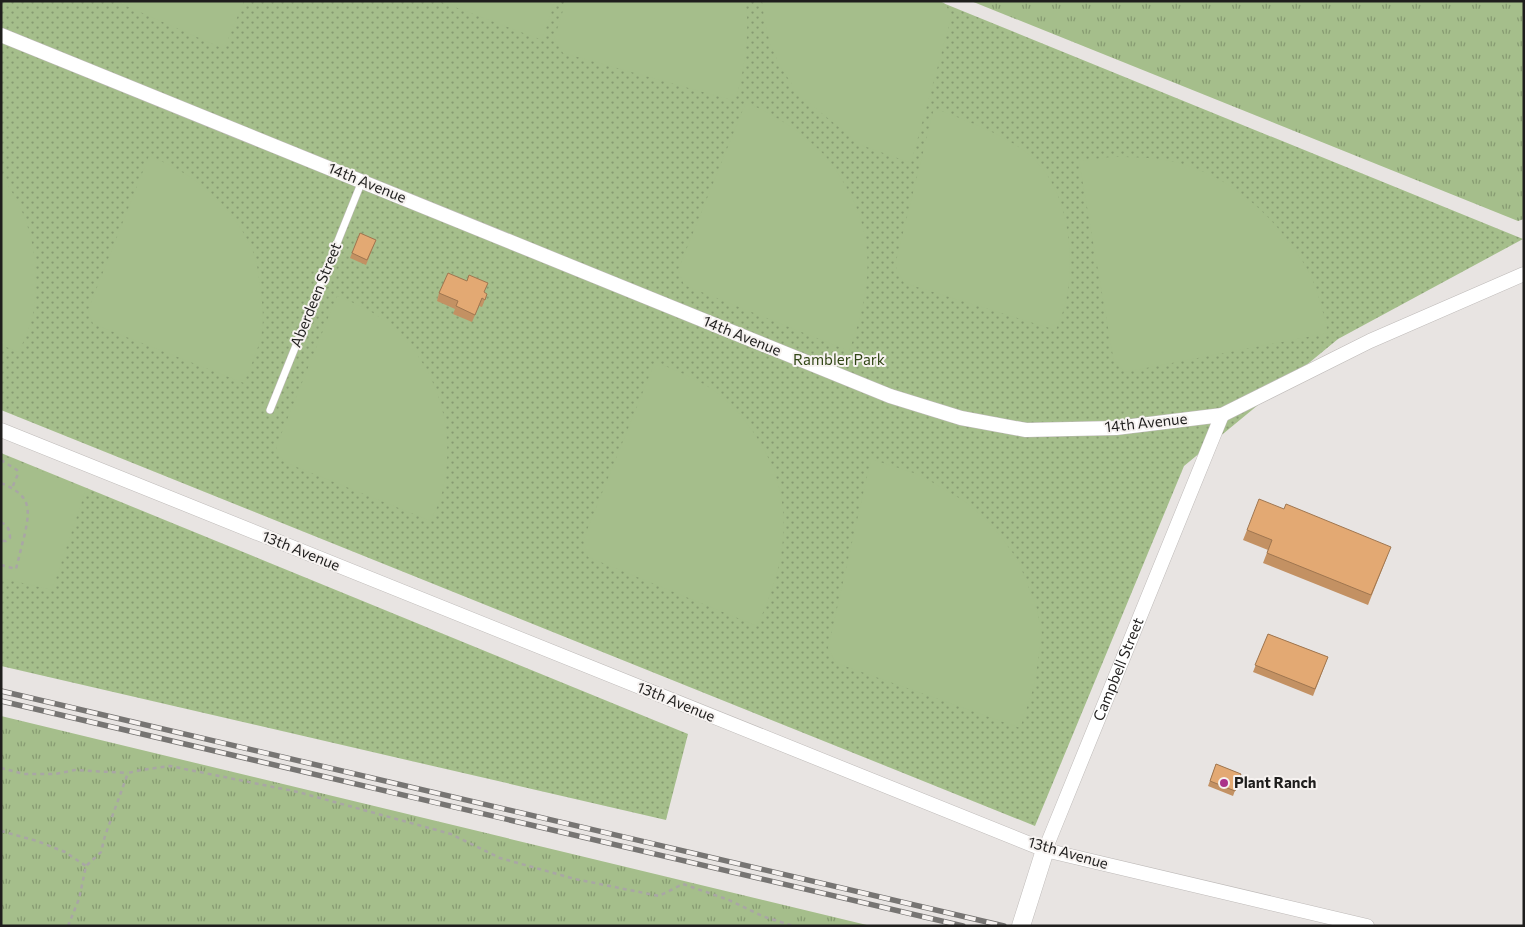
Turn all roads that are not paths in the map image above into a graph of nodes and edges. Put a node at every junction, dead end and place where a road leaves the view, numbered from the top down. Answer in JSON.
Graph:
{"nodes":[{"id":1,"x":1,"y":35,"type":"edge"},
{"id":2,"x":362,"y":180,"type":"junction"},
{"id":3,"x":1524,"y":274,"type":"edge"},
{"id":4,"x":270,"y":410,"type":"dead end"},
{"id":5,"x":1222,"y":415,"type":"junction"},
{"id":6,"x":1,"y":430,"type":"edge"},
{"id":7,"x":1045,"y":850,"type":"junction"},
{"id":8,"x":1021,"y":926,"type":"edge"},
{"id":9,"x":1367,"y":926,"type":"edge"}],
"edges":[{"from":1,"to":2,"type":"street","name":"14th Avenue"},
{"from":2,"to":4,"type":"lane","name":"Aberdeen Street"},
{"from":2,"to":5,"type":"street","name":"14th Avenue"},
{"from":3,"to":5,"type":"street","name":"14th Avenue"},
{"from":5,"to":7,"type":"street","name":"Campbell Street"},
{"from":6,"to":7,"type":"street","name":"13th Avenue"},
{"from":7,"to":8,"type":"street","name":"Campbell Street"},
{"from":7,"to":9,"type":"street","name":"13th Avenue"}]}
